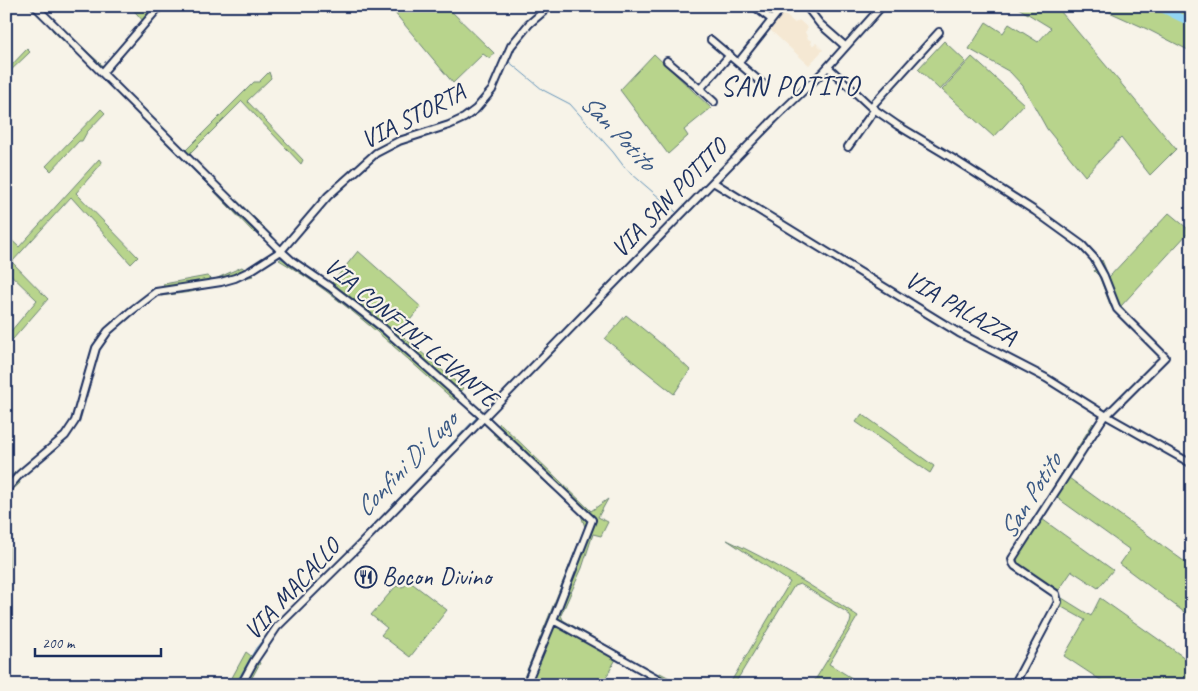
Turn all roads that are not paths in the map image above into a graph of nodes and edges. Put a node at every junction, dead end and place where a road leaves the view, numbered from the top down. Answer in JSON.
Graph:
{"nodes":[{"id":1,"x":35,"y":6,"type":"edge"},
{"id":2,"x":160,"y":6,"type":"edge"},
{"id":3,"x":550,"y":6,"type":"edge"},
{"id":4,"x":754,"y":6,"type":"edge"},
{"id":5,"x":783,"y":6,"type":"edge"},
{"id":6,"x":806,"y":6,"type":"edge"},
{"id":7,"x":882,"y":6,"type":"edge"},
{"id":8,"x":772,"y":20,"type":"junction"},
{"id":9,"x":940,"y":32,"type":"dead end"},
{"id":10,"x":711,"y":40,"type":"dead end"},
{"id":11,"x":845,"y":46,"type":"junction"},
{"id":12,"x":730,"y":55,"type":"junction"},
{"id":13,"x":667,"y":61,"type":"dead end"},
{"id":14,"x":738,"y":63,"type":"junction"},
{"id":15,"x":828,"y":66,"type":"junction"},
{"id":16,"x":102,"y":73,"type":"junction"},
{"id":17,"x":763,"y":84,"type":"dead end"},
{"id":18,"x":700,"y":89,"type":"junction"},
{"id":19,"x":714,"y":102,"type":"dead end"},
{"id":20,"x":873,"y":108,"type":"junction"},
{"id":21,"x":848,"y":147,"type":"dead end"},
{"id":22,"x":712,"y":182,"type":"junction"},
{"id":23,"x":281,"y":251,"type":"junction"},
{"id":24,"x":1106,"y":415,"type":"junction"},
{"id":25,"x":483,"y":417,"type":"junction"},
{"id":26,"x":1192,"y":464,"type":"edge"},
{"id":27,"x":6,"y":490,"type":"edge"},
{"id":28,"x":553,"y":620,"type":"junction"},
{"id":29,"x":6,"y":662,"type":"edge"},
{"id":30,"x":6,"y":668,"type":"edge"},
{"id":31,"x":241,"y":685,"type":"edge"},
{"id":32,"x":526,"y":685,"type":"edge"},
{"id":33,"x":669,"y":685,"type":"edge"},
{"id":34,"x":1014,"y":685,"type":"edge"}],
"edges":[{"from":1,"to":16,"type":"street","name":"VIA CONFINI LEVANTE"},
{"from":2,"to":16,"type":"street"},
{"from":3,"to":23,"type":"street","name":"VIA STORTA"},
{"from":4,"to":8,"type":"street"},
{"from":5,"to":8,"type":"street"},
{"from":6,"to":11,"type":"street"},
{"from":7,"to":11,"type":"street","name":"VIA SAN POTITO"},
{"from":8,"to":14,"type":"street"},
{"from":9,"to":20,"type":"street"},
{"from":10,"to":12,"type":"street"},
{"from":11,"to":15,"type":"street","name":"VIA SAN POTITO"},
{"from":12,"to":14,"type":"street"},
{"from":12,"to":18,"type":"street"},
{"from":13,"to":18,"type":"street"},
{"from":14,"to":17,"type":"street"},
{"from":15,"to":20,"type":"street"},
{"from":15,"to":22,"type":"street","name":"VIA SAN POTITO"},
{"from":16,"to":23,"type":"street","name":"VIA CONFINI LEVANTE"},
{"from":18,"to":19,"type":"street"},
{"from":20,"to":21,"type":"street"},
{"from":20,"to":24,"type":"street"},
{"from":22,"to":24,"type":"street","name":"VIA PALAZZA"},
{"from":22,"to":25,"type":"street","name":"VIA SAN POTITO"},
{"from":23,"to":25,"type":"street","name":"VIA CONFINI LEVANTE"},
{"from":23,"to":27,"type":"street","name":"VIA STORTA"},
{"from":24,"to":26,"type":"street","name":"VIA PALAZZA"},
{"from":24,"to":34,"type":"street"},
{"from":25,"to":28,"type":"street","name":"VIA CONFINI LEVANTE"},
{"from":25,"to":31,"type":"street","name":"VIA MACALLO"},
{"from":28,"to":32,"type":"street"},
{"from":28,"to":33,"type":"street"},
{"from":29,"to":30,"type":"street"}]}
